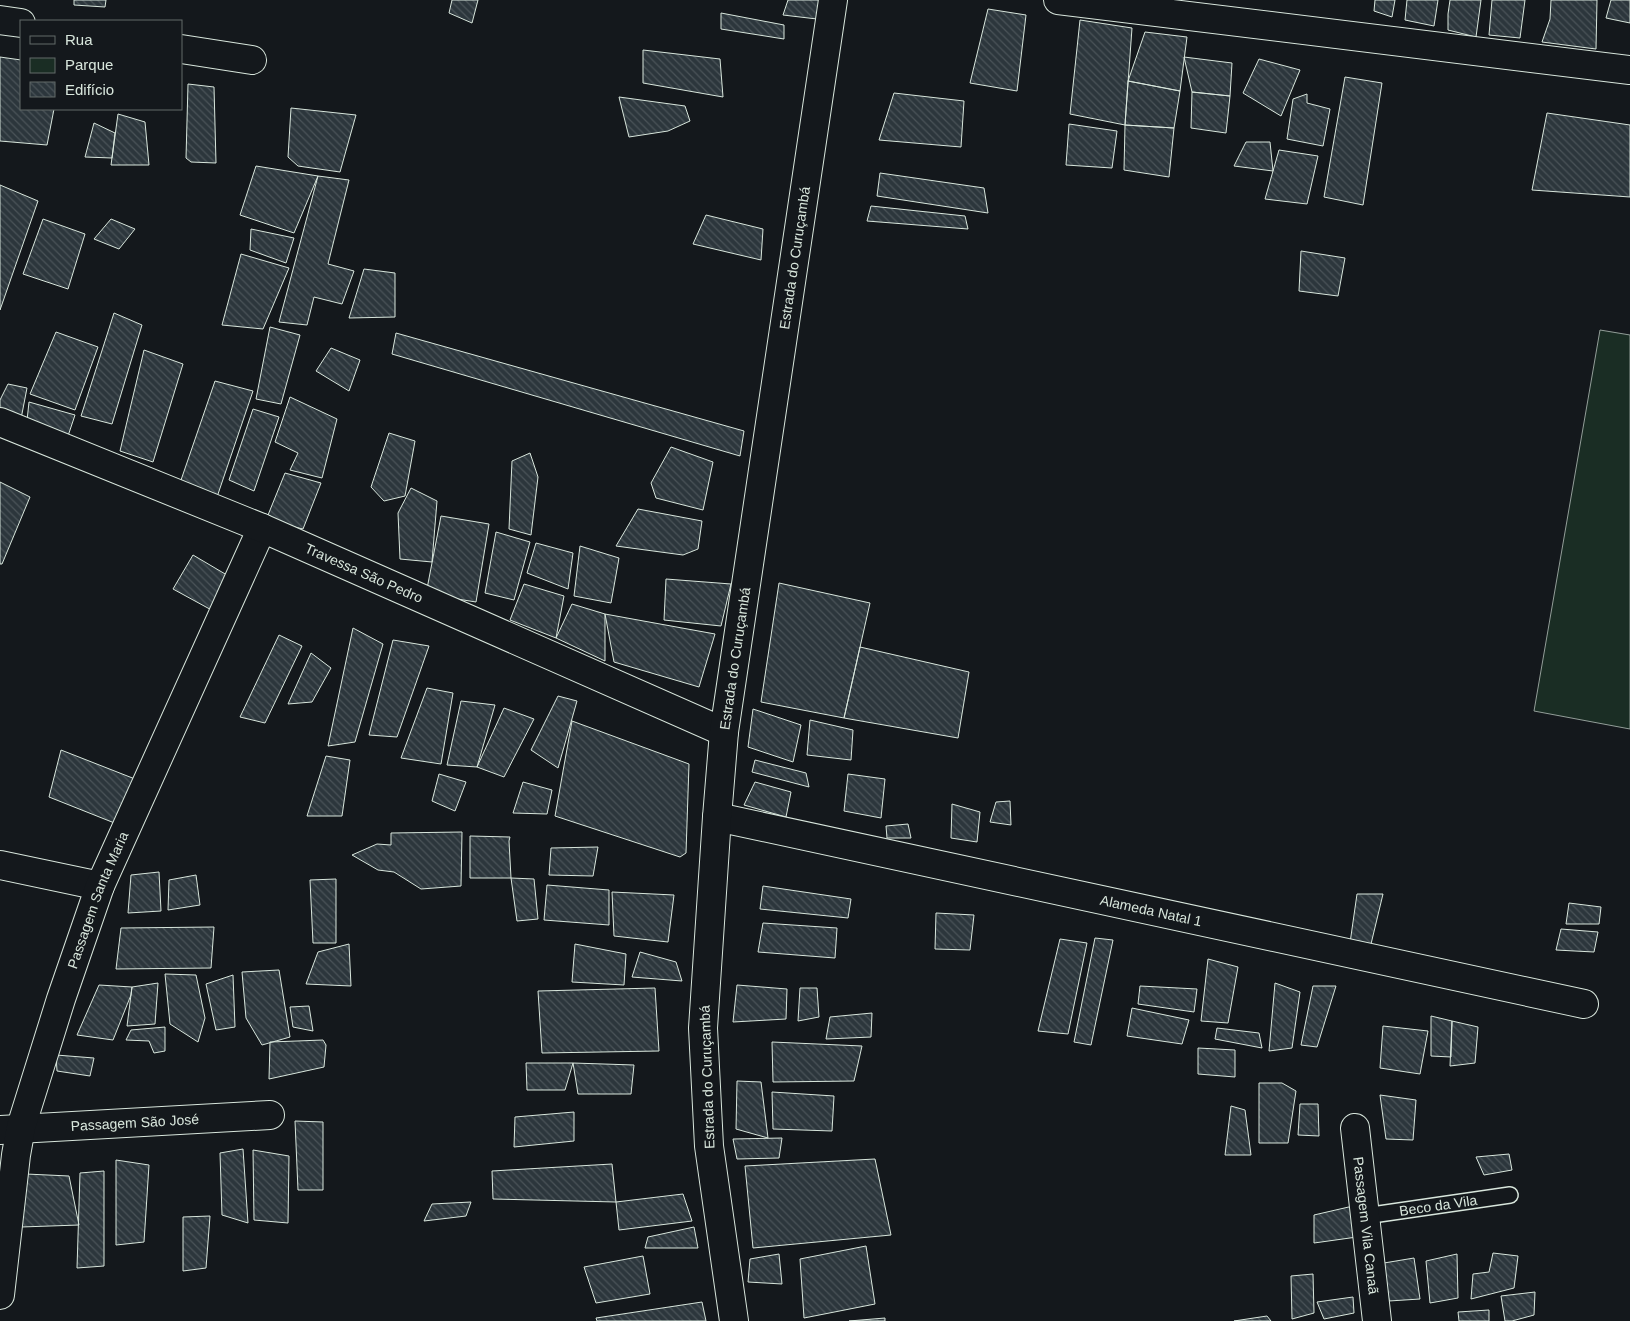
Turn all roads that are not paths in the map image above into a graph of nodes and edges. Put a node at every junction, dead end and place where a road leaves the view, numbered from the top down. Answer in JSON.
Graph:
{"nodes":[{"id":1,"x":833,"y":0,"type":"edge"},
{"id":2,"x":1058,"y":0,"type":"edge"},
{"id":3,"x":0,"y":20,"type":"edge"},
{"id":4,"x":20,"y":23,"type":"edge"},
{"id":5,"x":182,"y":49,"type":"edge"},
{"id":6,"x":252,"y":60,"type":"dead end"},
{"id":7,"x":1630,"y":70,"type":"edge"},
{"id":8,"x":0,"y":422,"type":"edge"},
{"id":9,"x":262,"y":528,"type":"junction"},
{"id":10,"x":724,"y":732,"type":"junction"},
{"id":11,"x":717,"y":817,"type":"junction"},
{"id":12,"x":0,"y":865,"type":"edge"},
{"id":13,"x":100,"y":886,"type":"junction"},
{"id":14,"x":1584,"y":1004,"type":"dead end"},
{"id":15,"x":270,"y":1115,"type":"dead end"},
{"id":16,"x":1355,"y":1128,"type":"dead end"},
{"id":17,"x":11,"y":1129,"type":"edge"},
{"id":18,"x":1510,"y":1195,"type":"dead end"},
{"id":19,"x":1365,"y":1216,"type":"junction"},
{"id":20,"x":0,"y":1295,"type":"edge"},
{"id":21,"x":734,"y":1321,"type":"edge"},
{"id":22,"x":1378,"y":1321,"type":"edge"}],
"edges":[{"from":1,"to":10,"type":"street","name":"Estrada do Curuçambá"},
{"from":2,"to":7,"type":"street"},
{"from":3,"to":4,"type":"street"},
{"from":5,"to":6,"type":"street"},
{"from":8,"to":9,"type":"street","name":"Travessa São Pedro"},
{"from":9,"to":10,"type":"street","name":"Travessa São Pedro"},
{"from":9,"to":13,"type":"street","name":"Passagem Santa Maria"},
{"from":10,"to":11,"type":"street","name":"Estrada do Curuçambá"},
{"from":11,"to":14,"type":"street","name":"Alameda Natal 1"},
{"from":11,"to":21,"type":"street","name":"Estrada do Curuçambá"},
{"from":12,"to":13,"type":"street"},
{"from":13,"to":17,"type":"street","name":"Passagem Santa Maria"},
{"from":15,"to":17,"type":"street","name":"Passagem São José"},
{"from":16,"to":19,"type":"street","name":"Passagem Vila Canaã"},
{"from":17,"to":20,"type":"street","name":"Passagem Santa Maria"},
{"from":18,"to":19,"type":"lane","name":"Beco da Vila"},
{"from":19,"to":22,"type":"street","name":"Passagem Vila Canaã"}]}
